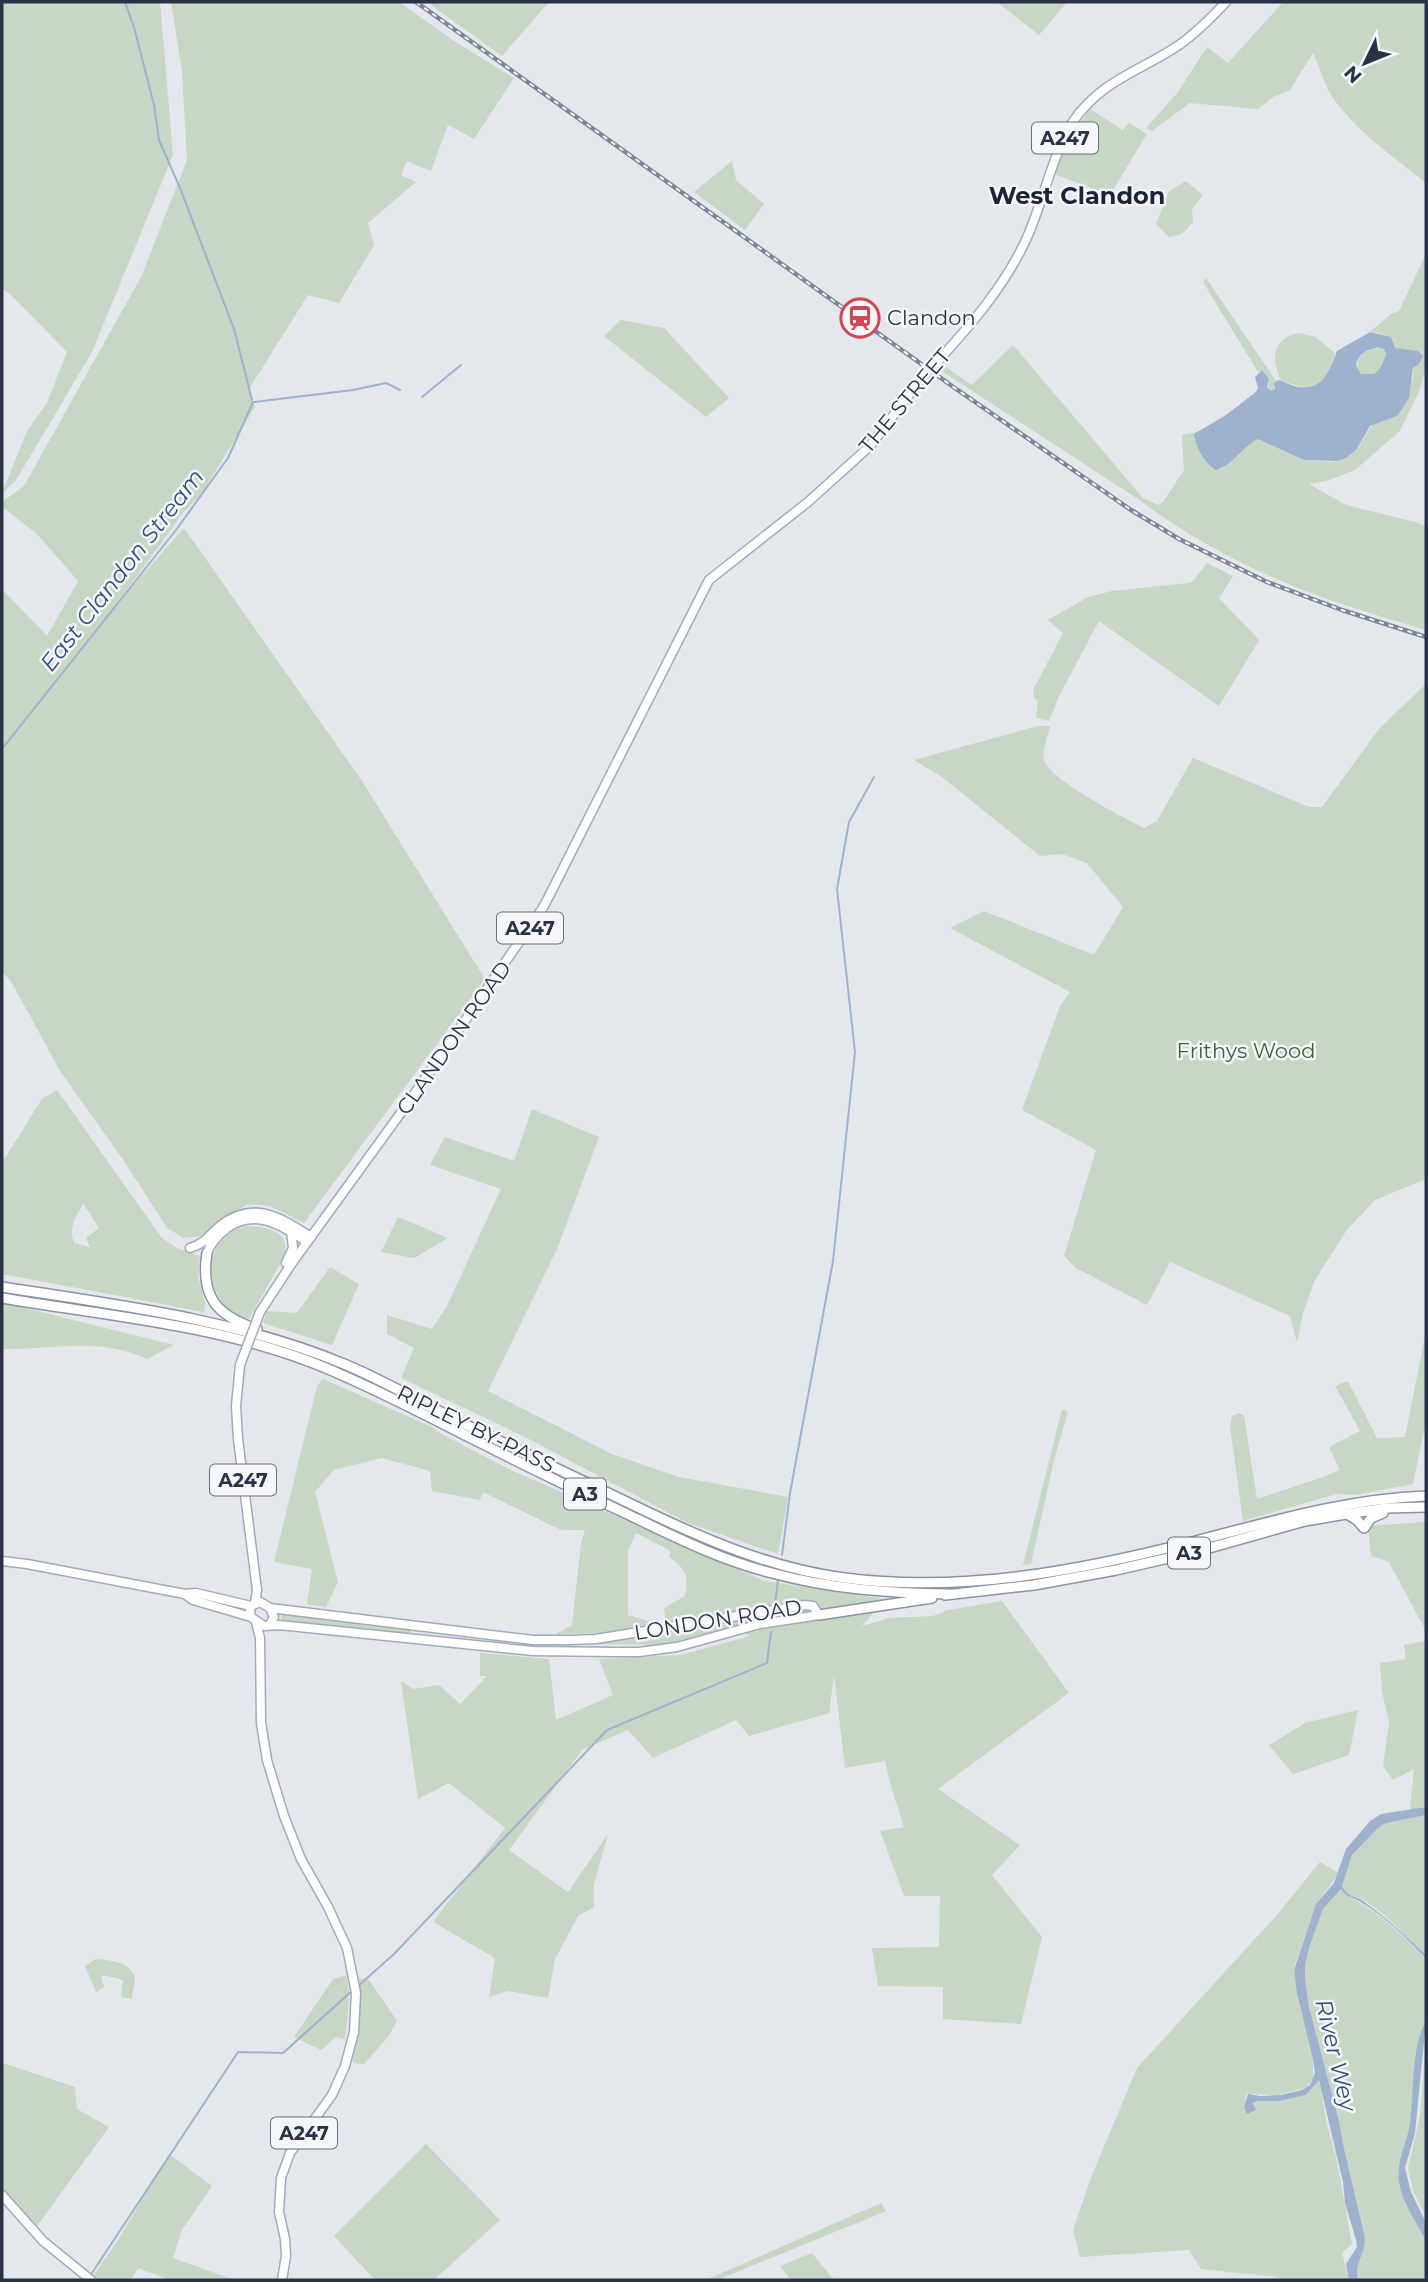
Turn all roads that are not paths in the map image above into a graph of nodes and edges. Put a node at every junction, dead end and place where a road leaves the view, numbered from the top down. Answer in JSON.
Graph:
{"nodes":[{"id":1,"x":1226,"y":2,"type":"edge"},
{"id":2,"x":706,"y":586,"type":"joint"},
{"id":3,"x":291,"y":1231,"type":"junction"},
{"id":4,"x":309,"y":1239,"type":"junction"},
{"id":5,"x":190,"y":1248,"type":"dead end"},
{"id":6,"x":207,"y":1253,"type":"joint"},
{"id":7,"x":279,"y":1282,"type":"junction"},
{"id":8,"x":2,"y":1287,"type":"edge"},
{"id":9,"x":2,"y":1298,"type":"edge"},
{"id":10,"x":322,"y":1355,"type":"junction"},
{"id":11,"x":1426,"y":1496,"type":"edge"},
{"id":12,"x":1412,"y":1507,"type":"junction"},
{"id":13,"x":1426,"y":1507,"type":"edge"},
{"id":14,"x":1346,"y":1514,"type":"junction"},
{"id":15,"x":2,"y":1561,"type":"edge"},
{"id":16,"x":185,"y":1594,"type":"junction"},
{"id":17,"x":949,"y":1594,"type":"junction"},
{"id":18,"x":260,"y":1605,"type":"junction"},
{"id":19,"x":819,"y":1615,"type":"junction"},
{"id":20,"x":254,"y":1620,"type":"junction"},
{"id":21,"x":269,"y":1625,"type":"junction"},
{"id":22,"x":260,"y":1637,"type":"junction"},
{"id":23,"x":2,"y":2195,"type":"edge"},
{"id":24,"x":90,"y":2280,"type":"edge"},
{"id":25,"x":282,"y":2280,"type":"edge"}],
"edges":[{"from":1,"to":2,"type":"main road","name":"THE STREET","number":"A247","bridge":true},
{"from":2,"to":4,"type":"main road","name":"CLANDON ROAD","number":"A247"},
{"from":3,"to":4,"type":"main road"},
{"from":3,"to":6,"type":"main road"},
{"from":3,"to":7,"type":"main road"},
{"from":4,"to":5,"type":"main road"},
{"from":4,"to":7,"type":"main road","name":"CLANDON ROAD","number":"A247"},
{"from":6,"to":10,"type":"highway"},
{"from":7,"to":18,"type":"main road","name":"CLANDON ROAD","number":"A247","bridge":true},
{"from":8,"to":10,"type":"highway","name":"RIPLEY BY-PASS","number":"A3"},
{"from":9,"to":17,"type":"highway","name":"RIPLEY BY-PASS","number":"A3"},
{"from":10,"to":11,"type":"highway","name":"RIPLEY BY-PASS","number":"A3"},
{"from":12,"to":13,"type":"highway","number":"A3"},
{"from":12,"to":14,"type":"highway","number":"A3"},
{"from":12,"to":14,"type":"highway"},
{"from":14,"to":17,"type":"highway","number":"A3"},
{"from":15,"to":16,"type":"main road"},
{"from":16,"to":18,"type":"main road","name":"LONDON ROAD"},
{"from":16,"to":20,"type":"main road","name":"LONDON ROAD"},
{"from":17,"to":19,"type":"highway"},
{"from":18,"to":19,"type":"main road","name":"LONDON ROAD"},
{"from":18,"to":20,"type":"main road"},
{"from":18,"to":21,"type":"main road"},
{"from":19,"to":21,"type":"main road","name":"LONDON ROAD"},
{"from":20,"to":21,"type":"main road","name":"LONDON ROAD"},
{"from":20,"to":22,"type":"main road","number":"A247"},
{"from":21,"to":22,"type":"main road"},
{"from":22,"to":25,"type":"main road","number":"A247"},
{"from":23,"to":24,"type":"main road"}]}
